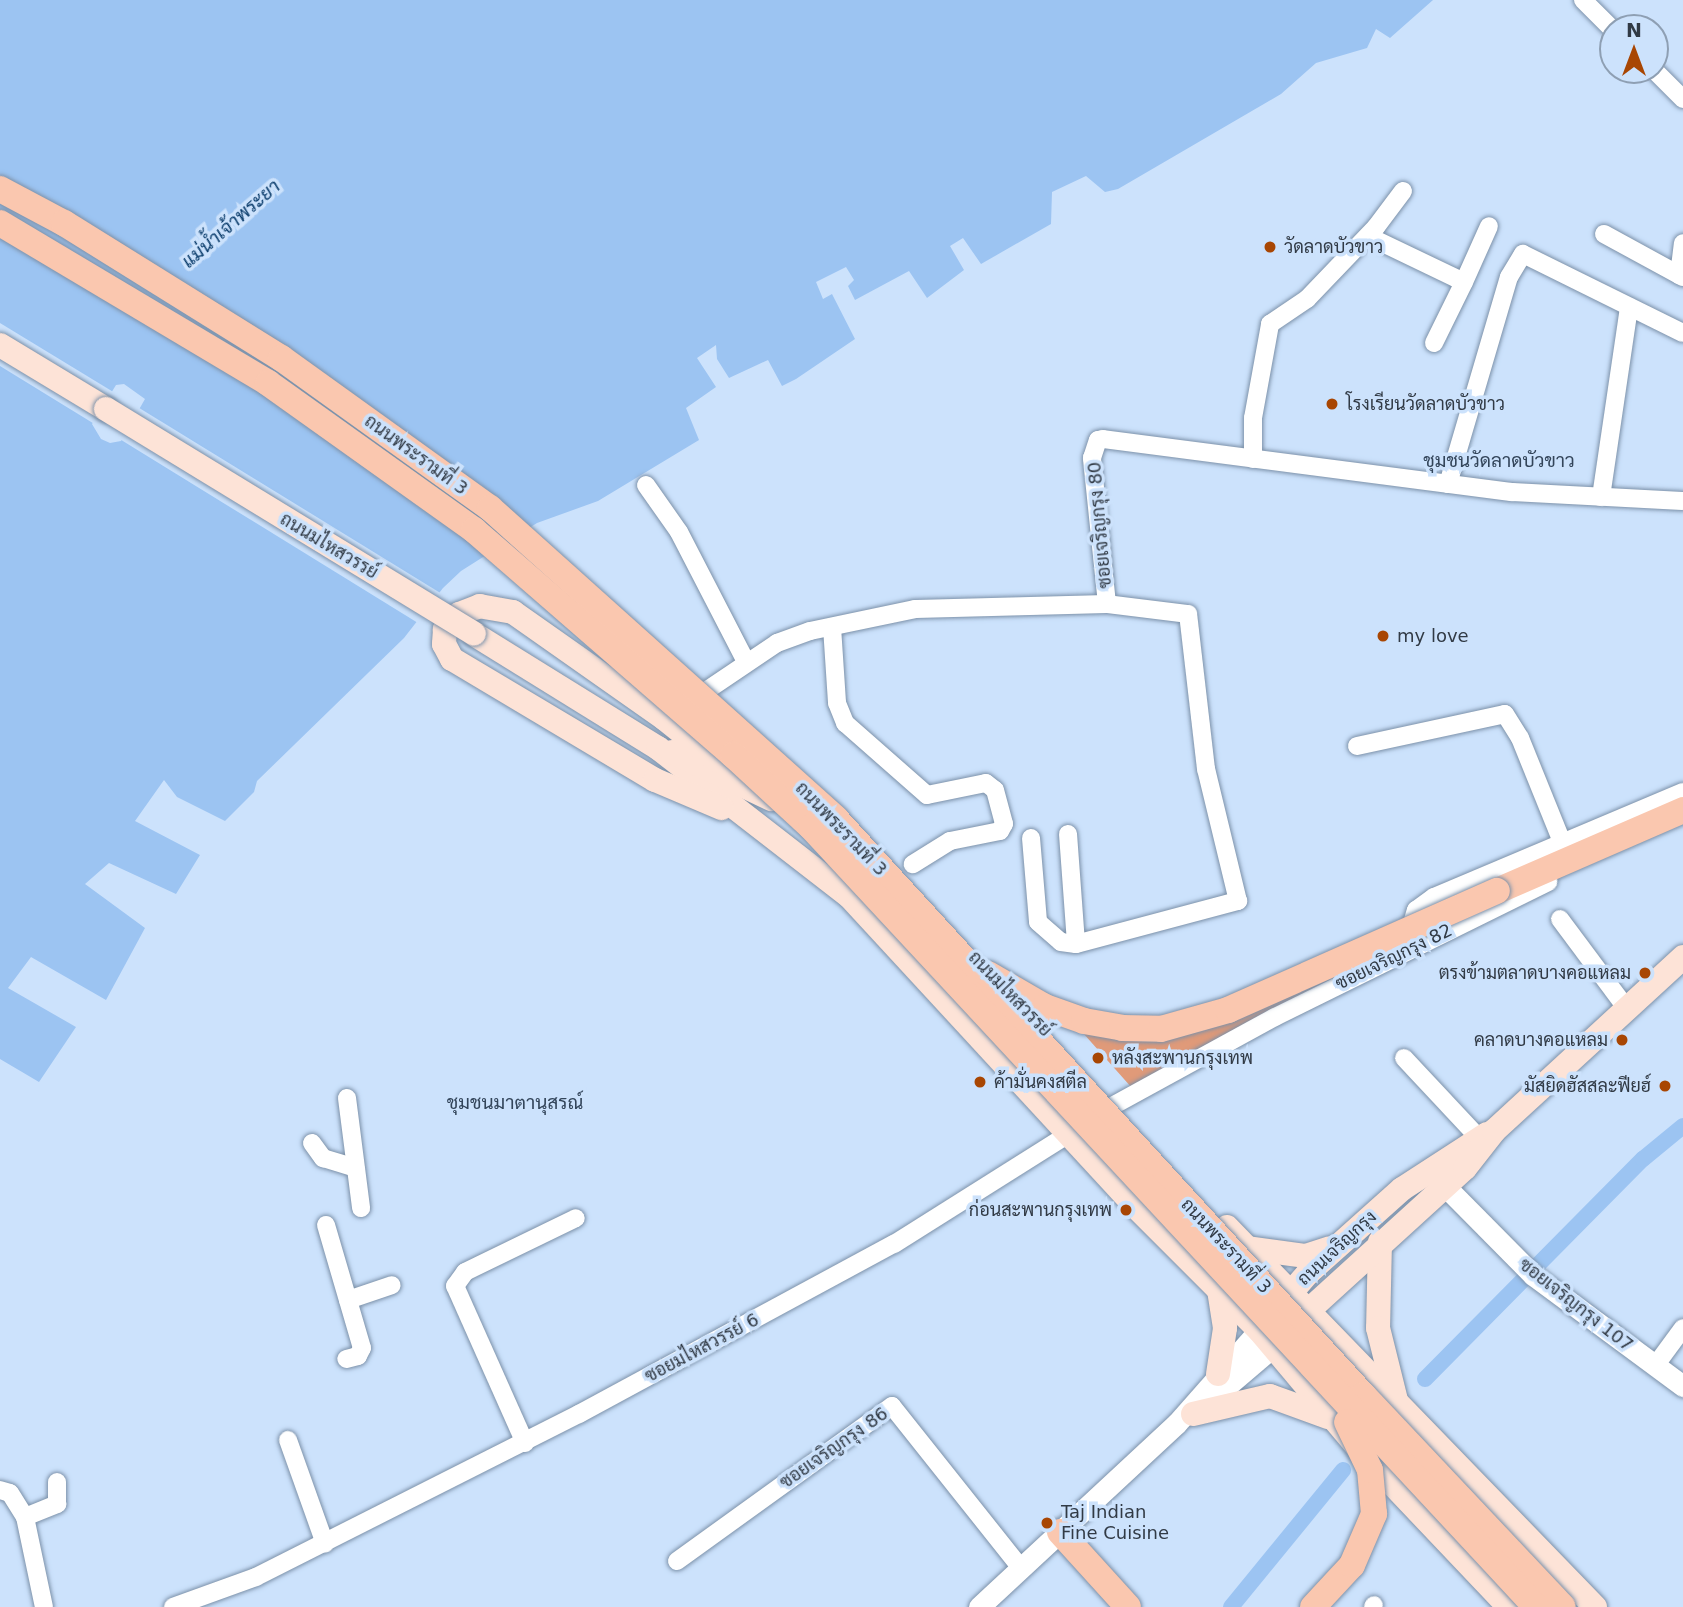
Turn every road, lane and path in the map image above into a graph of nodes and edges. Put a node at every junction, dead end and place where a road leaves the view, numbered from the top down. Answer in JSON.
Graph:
{"nodes":[{"id":1,"x":1583,"y":0,"type":"edge"},
{"id":2,"x":1599,"y":16,"type":"edge"},
{"id":3,"x":1668,"y":84,"type":"edge"},
{"id":4,"x":1683,"y":99,"type":"edge"},
{"id":5,"x":0,"y":189,"type":"edge"},
{"id":6,"x":1403,"y":191,"type":"dead end"},
{"id":7,"x":0,"y":223,"type":"edge"},
{"id":8,"x":1489,"y":226,"type":"dead end"},
{"id":9,"x":1605,"y":234,"type":"dead end"},
{"id":10,"x":1367,"y":236,"type":"junction"},
{"id":11,"x":1683,"y":243,"type":"edge"},
{"id":12,"x":1681,"y":276,"type":"edge"},
{"id":13,"x":1464,"y":282,"type":"junction"},
{"id":14,"x":1629,"y":307,"type":"junction"},
{"id":15,"x":1683,"y":333,"type":"edge"},
{"id":16,"x":1434,"y":343,"type":"dead end"},
{"id":17,"x":0,"y":345,"type":"edge"},
{"id":18,"x":1253,"y":459,"type":"junction"},
{"id":19,"x":1448,"y":484,"type":"junction"},
{"id":20,"x":646,"y":485,"type":"dead end"},
{"id":21,"x":1601,"y":497,"type":"junction"},
{"id":22,"x":1683,"y":500,"type":"edge"},
{"id":23,"x":1107,"y":604,"type":"junction"},
{"id":24,"x":832,"y":627,"type":"junction"},
{"id":25,"x":746,"y":662,"type":"junction"},
{"id":26,"x":665,"y":719,"type":"junction"},
{"id":27,"x":1357,"y":746,"type":"dead end"},
{"id":28,"x":658,"y":748,"type":"junction"},
{"id":29,"x":745,"y":783,"type":"junction"},
{"id":30,"x":1683,"y":792,"type":"edge"},
{"id":31,"x":1683,"y":810,"type":"edge"},
{"id":32,"x":745,"y":816,"type":"junction"},
{"id":33,"x":1683,"y":824,"type":"edge"},
{"id":34,"x":1068,"y":834,"type":"dead end"},
{"id":35,"x":1031,"y":838,"type":"dead end"},
{"id":36,"x":1562,"y":842,"type":"junction"},
{"id":37,"x":913,"y":864,"type":"dead end"},
{"id":38,"x":1560,"y":919,"type":"dead end"},
{"id":39,"x":1076,"y":944,"type":"junction"},
{"id":40,"x":1413,"y":946,"type":"junction"},
{"id":41,"x":957,"y":954,"type":"junction"},
{"id":42,"x":1683,"y":957,"type":"edge"},
{"id":43,"x":1627,"y":1009,"type":"junction"},
{"id":44,"x":1404,"y":1058,"type":"dead end"},
{"id":45,"x":347,"y":1098,"type":"dead end"},
{"id":46,"x":1114,"y":1105,"type":"junction"},
{"id":47,"x":1069,"y":1134,"type":"junction"},
{"id":48,"x":1486,"y":1134,"type":"junction"},
{"id":49,"x":312,"y":1143,"type":"dead end"},
{"id":50,"x":356,"y":1168,"type":"junction"},
{"id":51,"x":1445,"y":1186,"type":"junction"},
{"id":52,"x":361,"y":1208,"type":"dead end"},
{"id":53,"x":576,"y":1218,"type":"dead end"},
{"id":54,"x":326,"y":1225,"type":"dead end"},
{"id":55,"x":1380,"y":1242,"type":"junction"},
{"id":56,"x":1337,"y":1246,"type":"junction"},
{"id":57,"x":1246,"y":1248,"type":"junction"},
{"id":58,"x":391,"y":1285,"type":"dead end"},
{"id":59,"x":1219,"y":1290,"type":"junction"},
{"id":60,"x":1290,"y":1292,"type":"junction"},
{"id":61,"x":348,"y":1300,"type":"junction"},
{"id":62,"x":1308,"y":1310,"type":"junction"},
{"id":63,"x":1683,"y":1328,"type":"edge"},
{"id":64,"x":1266,"y":1338,"type":"junction"},
{"id":65,"x":346,"y":1359,"type":"dead end"},
{"id":66,"x":1655,"y":1366,"type":"junction"},
{"id":67,"x":1218,"y":1374,"type":"junction"},
{"id":68,"x":1323,"y":1382,"type":"junction"},
{"id":69,"x":1683,"y":1386,"type":"edge"},
{"id":70,"x":1398,"y":1405,"type":"junction"},
{"id":71,"x":1185,"y":1419,"type":"junction"},
{"id":72,"x":1335,"y":1420,"type":"junction"},
{"id":73,"x":288,"y":1440,"type":"dead end"},
{"id":74,"x":526,"y":1443,"type":"junction"},
{"id":75,"x":1453,"y":1461,"type":"junction"},
{"id":76,"x":57,"y":1482,"type":"dead end"},
{"id":77,"x":0,"y":1490,"type":"edge"},
{"id":78,"x":1406,"y":1494,"type":"junction"},
{"id":79,"x":25,"y":1517,"type":"junction"},
{"id":80,"x":1060,"y":1532,"type":"junction"},
{"id":81,"x":325,"y":1544,"type":"junction"},
{"id":82,"x":677,"y":1561,"type":"dead end"},
{"id":83,"x":1021,"y":1568,"type":"junction"},
{"id":84,"x":44,"y":1607,"type":"edge"},
{"id":85,"x":173,"y":1607,"type":"edge"},
{"id":86,"x":979,"y":1607,"type":"edge"},
{"id":87,"x":1128,"y":1607,"type":"edge"},
{"id":88,"x":1313,"y":1607,"type":"edge"},
{"id":89,"x":1509,"y":1607,"type":"edge"},
{"id":90,"x":1536,"y":1607,"type":"edge"},
{"id":91,"x":1563,"y":1607,"type":"edge"},
{"id":92,"x":1595,"y":1607,"type":"edge"}],
"edges":[{"from":1,"to":2,"type":"street"},
{"from":3,"to":4,"type":"street"},
{"from":5,"to":41,"type":"main road","name":"ถนนพระรามที่ 3","bridge":true},
{"from":6,"to":10,"type":"street"},
{"from":7,"to":68,"type":"main road","name":"ถนนพระรามที่ 3","bridge":true},
{"from":8,"to":13,"type":"street"},
{"from":9,"to":12,"type":"street"},
{"from":10,"to":13,"type":"street"},
{"from":10,"to":18,"type":"street"},
{"from":11,"to":12,"type":"street"},
{"from":13,"to":16,"type":"street"},
{"from":14,"to":15,"type":"street"},
{"from":14,"to":19,"type":"street"},
{"from":14,"to":21,"type":"street"},
{"from":17,"to":28,"type":"main road","name":"ถนนมไหสวรรย์","bridge":true},
{"from":18,"to":19,"type":"street","name":"ซอยเจริญกรุง 80"},
{"from":18,"to":23,"type":"street","name":"ซอยเจริญกรุง 80"},
{"from":19,"to":21,"type":"street","name":"ซอยเจริญกรุง 80"},
{"from":20,"to":25,"type":"street"},
{"from":21,"to":22,"type":"street","name":"ซอยเจริญกรุง 80"},
{"from":23,"to":24,"type":"street","name":"ซอยเจริญกรุง 80"},
{"from":23,"to":39,"type":"street"},
{"from":24,"to":25,"type":"street","name":"ซอยเจริญกรุง 80"},
{"from":24,"to":37,"type":"street"},
{"from":25,"to":26,"type":"street","name":"ซอยเจริญกรุง 80"},
{"from":26,"to":29,"type":"main road"},
{"from":26,"to":32,"type":"main road"},
{"from":27,"to":36,"type":"street"},
{"from":28,"to":29,"type":"main road","name":"ถนนมไหสวรรย์"},
{"from":28,"to":32,"type":"main road","name":"ถนนมไหสวรรย์"},
{"from":29,"to":46,"type":"main road","name":"ถนนมไหสวรรย์"},
{"from":30,"to":36,"type":"street"},
{"from":31,"to":41,"type":"main road","bridge":true},
{"from":32,"to":47,"type":"main road","name":"ถนนมไหสวรรย์"},
{"from":33,"to":40,"type":"street","name":"ซอยเจริญกรุง 82"},
{"from":34,"to":39,"type":"street"},
{"from":35,"to":39,"type":"street"},
{"from":36,"to":40,"type":"street"},
{"from":38,"to":43,"type":"street"},
{"from":40,"to":46,"type":"street","name":"ซอยเจริญกรุง 82"},
{"from":41,"to":91,"type":"main road","name":"ถนนพระรามที่ 3","bridge":true},
{"from":42,"to":43,"type":"main road","name":"ถนนเจริญกรุง"},
{"from":43,"to":48,"type":"main road","name":"ถนนเจริญกรุง"},
{"from":44,"to":48,"type":"street"},
{"from":45,"to":50,"type":"street"},
{"from":46,"to":57,"type":"main road","name":"ถนนมไหสวรรย์"},
{"from":47,"to":59,"type":"main road","name":"ถนนมไหสวรรย์"},
{"from":47,"to":74,"type":"street","name":"ซอยมไหสวรรย์ 6"},
{"from":48,"to":51,"type":"main road","name":"ถนนเจริญกรุง"},
{"from":48,"to":56,"type":"main road","name":"ถนนเจริญกรุง"},
{"from":49,"to":50,"type":"street"},
{"from":50,"to":52,"type":"street"},
{"from":51,"to":55,"type":"main road","name":"ถนนเจริญกรุง"},
{"from":51,"to":66,"type":"street","name":"ซอยเจริญกรุง 107"},
{"from":53,"to":74,"type":"street"},
{"from":54,"to":61,"type":"street"},
{"from":55,"to":62,"type":"main road","name":"ถนนเจริญกรุง"},
{"from":55,"to":70,"type":"main road"},
{"from":56,"to":57,"type":"main road"},
{"from":56,"to":60,"type":"main road","name":"ถนนเจริญกรุง"},
{"from":57,"to":60,"type":"main road","name":"ถนนมไหสวรรย์"},
{"from":58,"to":61,"type":"street"},
{"from":59,"to":64,"type":"main road","name":"ถนนมไหสวรรย์"},
{"from":59,"to":67,"type":"main road"},
{"from":60,"to":62,"type":"main road","name":"ถนนมไหสวรรย์"},
{"from":60,"to":64,"type":"main road","name":"ถนนเจริญกรุง"},
{"from":61,"to":65,"type":"street"},
{"from":62,"to":64,"type":"main road","name":"ถนนเจริญกรุง"},
{"from":62,"to":70,"type":"main road"},
{"from":63,"to":66,"type":"street"},
{"from":64,"to":67,"type":"street","name":"ถนนเจริญกรุง"},
{"from":64,"to":71,"type":"street","name":"ถนนเจริญกรุง"},
{"from":64,"to":72,"type":"main road"},
{"from":66,"to":69,"type":"street","name":"ซอยเจริญกรุง 107"},
{"from":67,"to":71,"type":"street","name":"ถนนเจริญกรุง"},
{"from":68,"to":88,"type":"main road","bridge":true},
{"from":68,"to":90,"type":"main road","name":"ถนนพระรามที่ 3","bridge":true},
{"from":70,"to":75,"type":"main road"},
{"from":71,"to":72,"type":"main road"},
{"from":71,"to":80,"type":"street","name":"ถนนเจริญกรุง"},
{"from":72,"to":78,"type":"main road"},
{"from":73,"to":81,"type":"street"},
{"from":74,"to":81,"type":"street","name":"ซอยมไหสวรรย์ 6"},
{"from":75,"to":78,"type":"main road"},
{"from":75,"to":92,"type":"main road"},
{"from":76,"to":79,"type":"street"},
{"from":77,"to":79,"type":"street"},
{"from":78,"to":89,"type":"main road"},
{"from":79,"to":84,"type":"street"},
{"from":80,"to":83,"type":"street","name":"ถนนเจริญกรุง"},
{"from":80,"to":87,"type":"main road"},
{"from":81,"to":85,"type":"street","name":"ซอยมไหสวรรย์ 6"},
{"from":82,"to":83,"type":"street","name":"ซอยเจริญกรุง 86"},
{"from":83,"to":86,"type":"street","name":"ถนนเจริญกรุง"}]}
